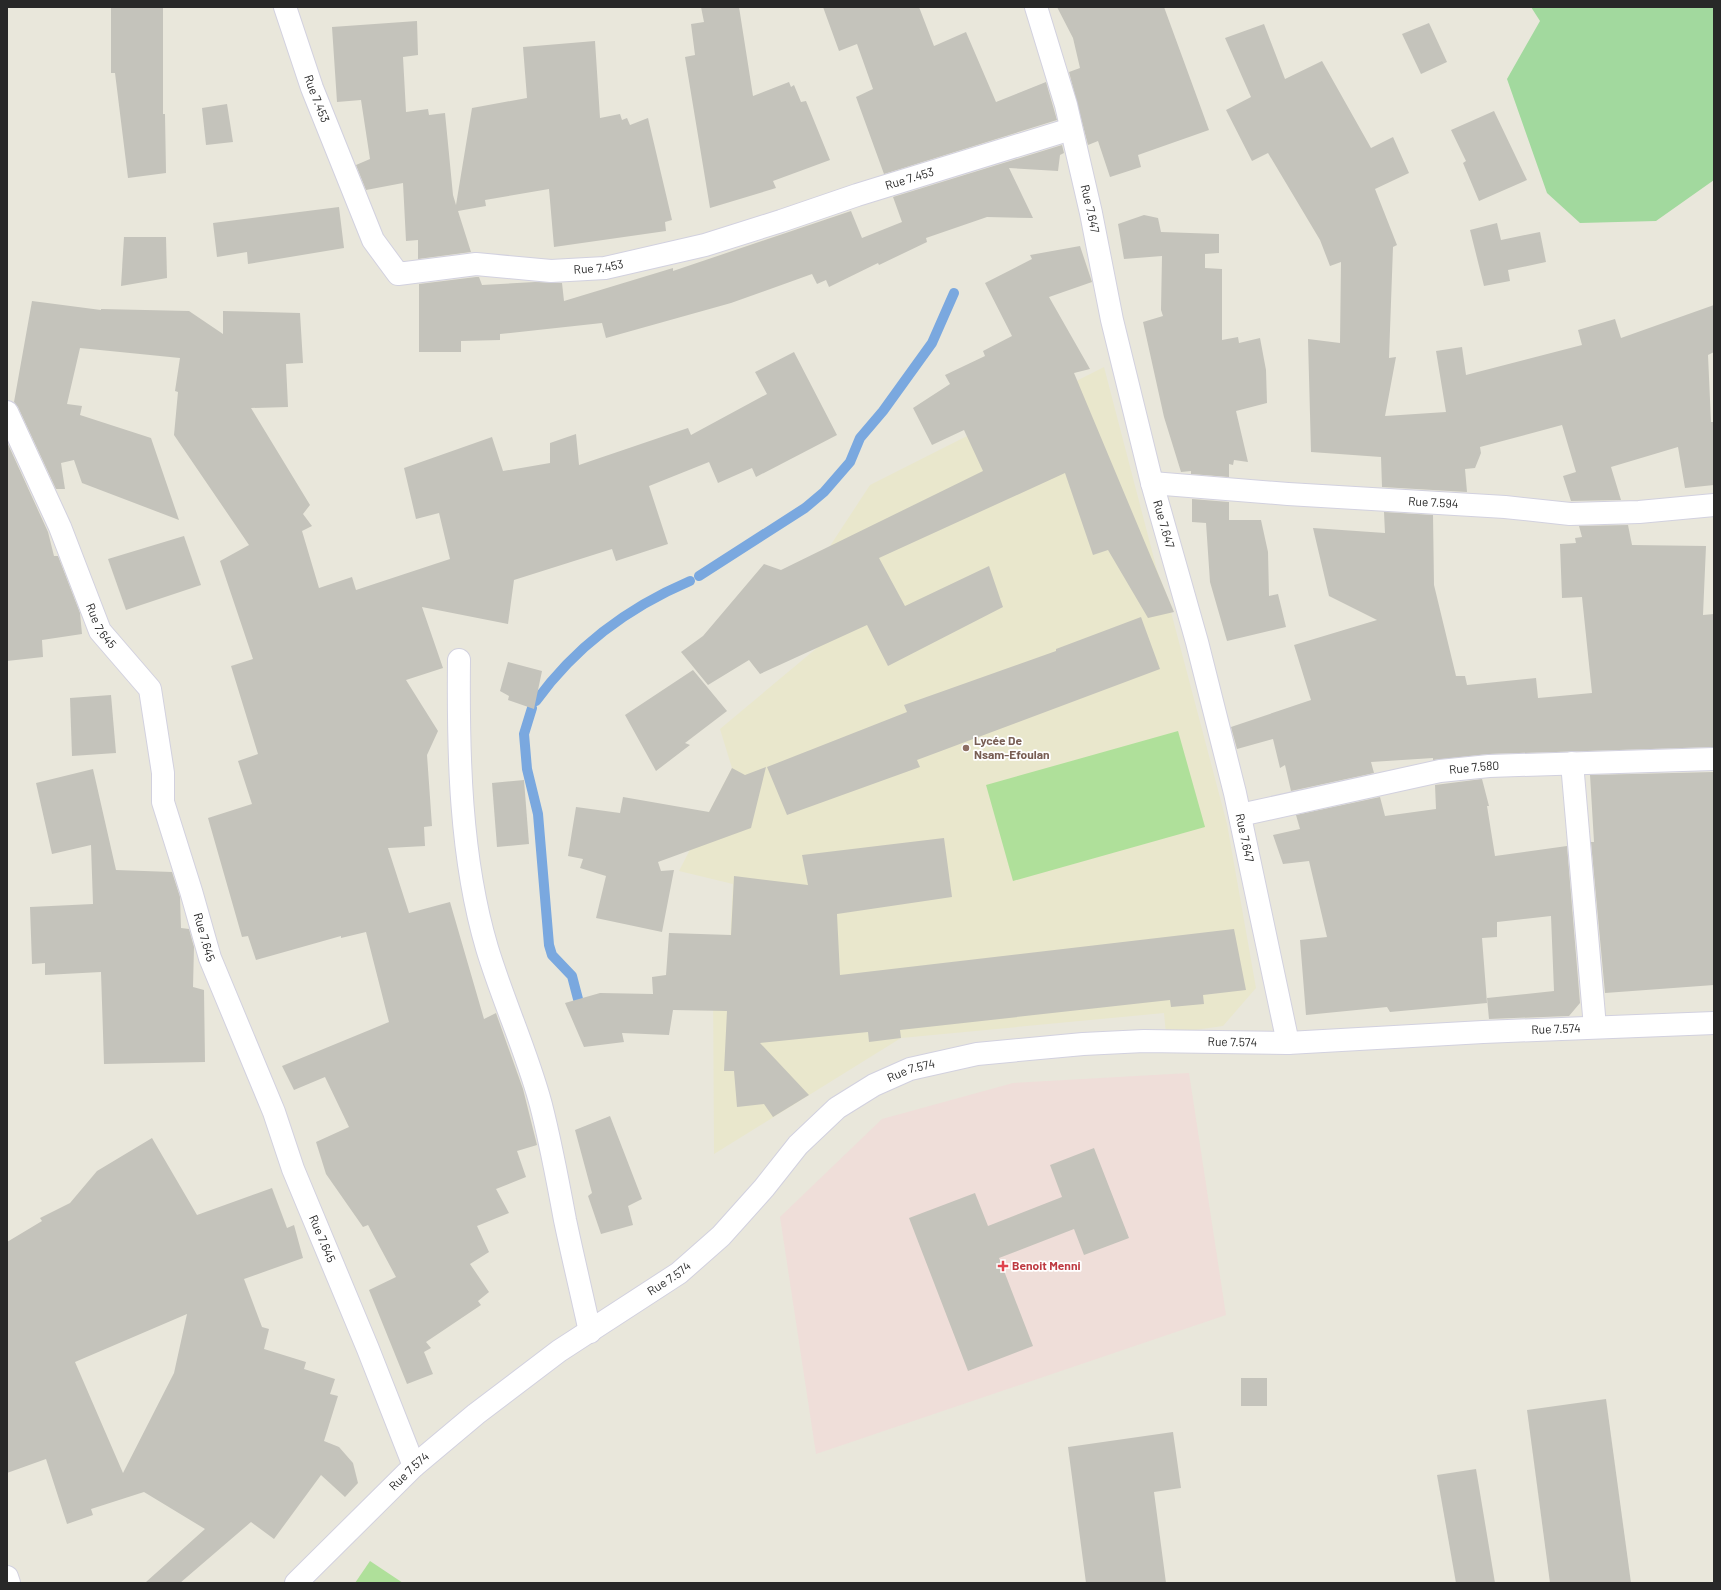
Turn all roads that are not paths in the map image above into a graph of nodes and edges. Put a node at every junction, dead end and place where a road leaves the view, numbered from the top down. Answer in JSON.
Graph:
{"nodes":[{"id":1,"x":285,"y":7,"type":"edge"},
{"id":2,"x":1036,"y":7,"type":"edge"},
{"id":3,"x":1071,"y":129,"type":"junction"},
{"id":4,"x":7,"y":412,"type":"edge"},
{"id":5,"x":1152,"y":483,"type":"junction"},
{"id":6,"x":1714,"y":505,"type":"edge"},
{"id":7,"x":459,"y":660,"type":"dead end"},
{"id":8,"x":1714,"y":759,"type":"edge"},
{"id":9,"x":1572,"y":763,"type":"junction"},
{"id":10,"x":1240,"y":815,"type":"junction"},
{"id":11,"x":1714,"y":1023,"type":"edge"},
{"id":12,"x":1595,"y":1027,"type":"junction"},
{"id":13,"x":1288,"y":1043,"type":"junction"},
{"id":14,"x":590,"y":1332,"type":"junction"},
{"id":15,"x":414,"y":1466,"type":"junction"},
{"id":16,"x":7,"y":1578,"type":"edge"},
{"id":17,"x":9,"y":1583,"type":"edge"},
{"id":18,"x":296,"y":1583,"type":"edge"}],
"edges":[{"from":1,"to":3,"type":"street","name":"Rue 7.453"},
{"from":2,"to":3,"type":"street","name":"Rue 7.647"},
{"from":3,"to":5,"type":"street","name":"Rue 7.647"},
{"from":4,"to":15,"type":"street","name":"Rue 7.645"},
{"from":5,"to":6,"type":"street","name":"Rue 7.594"},
{"from":5,"to":10,"type":"street","name":"Rue 7.647"},
{"from":7,"to":14,"type":"street"},
{"from":8,"to":9,"type":"street","name":"Rue 7.580"},
{"from":9,"to":10,"type":"street","name":"Rue 7.580"},
{"from":9,"to":12,"type":"street"},
{"from":10,"to":13,"type":"street","name":"Rue 7.647"},
{"from":11,"to":12,"type":"street","name":"Rue 7.574"},
{"from":12,"to":13,"type":"street","name":"Rue 7.574"},
{"from":13,"to":14,"type":"street","name":"Rue 7.574"},
{"from":14,"to":15,"type":"street","name":"Rue 7.574"},
{"from":15,"to":18,"type":"street","name":"Rue 7.574"},
{"from":16,"to":17,"type":"street"}]}
